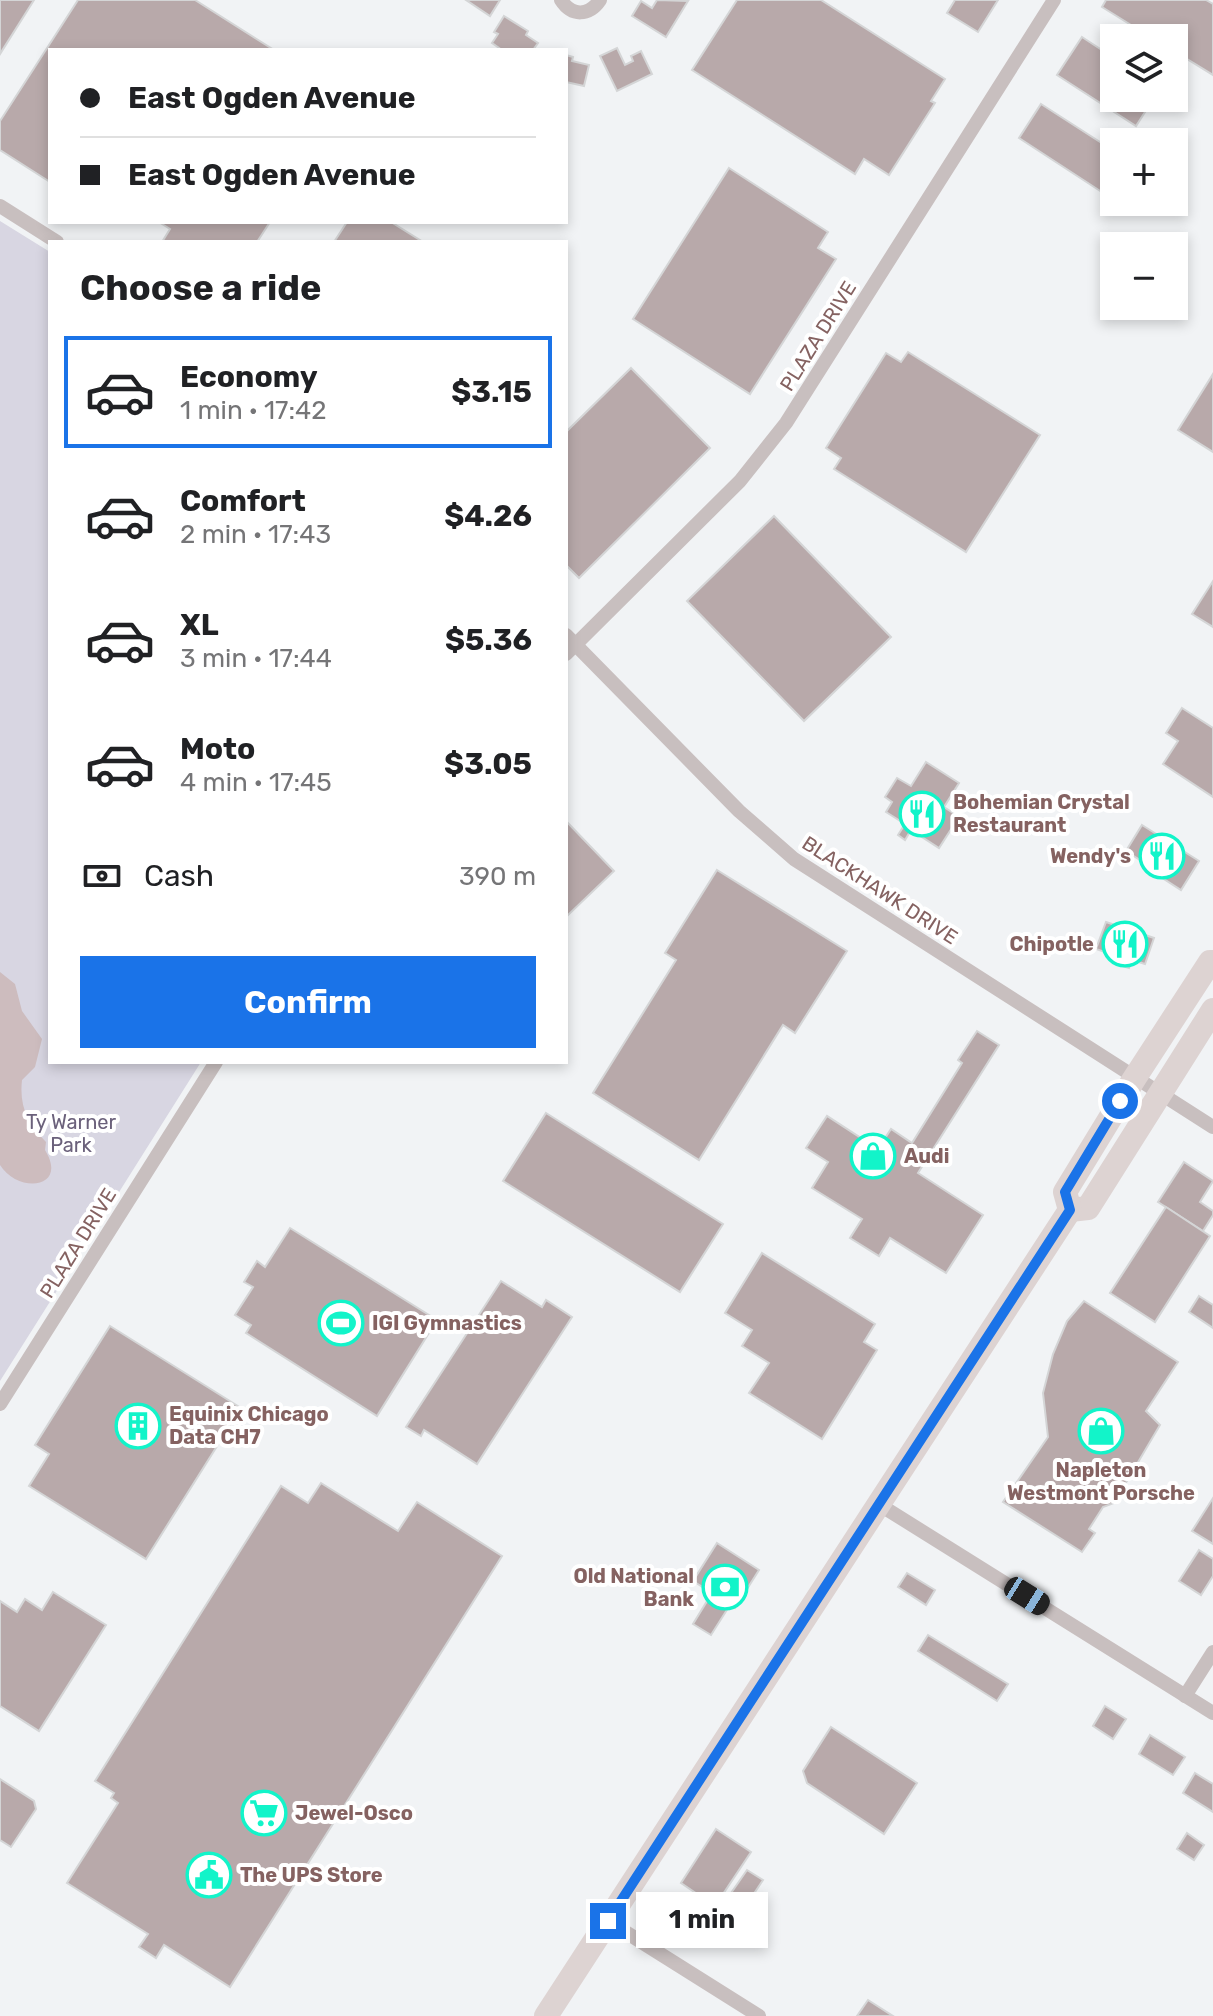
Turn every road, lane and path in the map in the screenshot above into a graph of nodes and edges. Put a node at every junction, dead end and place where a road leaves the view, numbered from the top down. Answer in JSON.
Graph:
{"nodes":[{"id":1,"x":561,"y":0,"type":"edge"},
{"id":2,"x":600,"y":0,"type":"edge"},
{"id":3,"x":1054,"y":0,"type":"edge"},
{"id":4,"x":0,"y":206,"type":"edge"},
{"id":5,"x":54,"y":240,"type":"edge"},
{"id":6,"x":569,"y":645,"type":"edge"},
{"id":7,"x":1213,"y":962,"type":"edge"},
{"id":8,"x":1213,"y":1010,"type":"edge"},
{"id":9,"x":215,"y":1064,"type":"edge"},
{"id":10,"x":1134,"y":1079,"type":"junction"},
{"id":11,"x":1160,"y":1094,"type":"junction"},
{"id":12,"x":1213,"y":1127,"type":"edge"},
{"id":13,"x":1070,"y":1210,"type":"junction"},
{"id":14,"x":0,"y":1404,"type":"edge"},
{"id":15,"x":880,"y":1505,"type":"junction"},
{"id":16,"x":1213,"y":1652,"type":"edge"},
{"id":17,"x":1185,"y":1696,"type":"junction"},
{"id":18,"x":1213,"y":1713,"type":"edge"},
{"id":19,"x":608,"y":1921,"type":"junction"},
{"id":20,"x":546,"y":2016,"type":"edge"},
{"id":21,"x":759,"y":2016,"type":"edge"}],
"edges":[{"from":1,"to":2,"type":"street"},
{"from":3,"to":6,"type":"street","name":"PLAZA DRIVE"},
{"from":4,"to":5,"type":"street"},
{"from":6,"to":10,"type":"street","name":"BLACKHAWK DRIVE"},
{"from":7,"to":10,"type":"main road"},
{"from":8,"to":11,"type":"main road"},
{"from":9,"to":14,"type":"street","name":"PLAZA DRIVE"},
{"from":10,"to":11,"type":"street","name":"BLACKHAWK DRIVE"},
{"from":10,"to":13,"type":"main road"},
{"from":11,"to":12,"type":"street","name":"BLACKHAWK DRIVE"},
{"from":11,"to":13,"type":"main road"},
{"from":13,"to":15,"type":"main road"},
{"from":15,"to":17,"type":"street"},
{"from":15,"to":19,"type":"main road"},
{"from":16,"to":17,"type":"street"},
{"from":17,"to":18,"type":"street"},
{"from":19,"to":20,"type":"main road"},
{"from":19,"to":21,"type":"street"}]}
